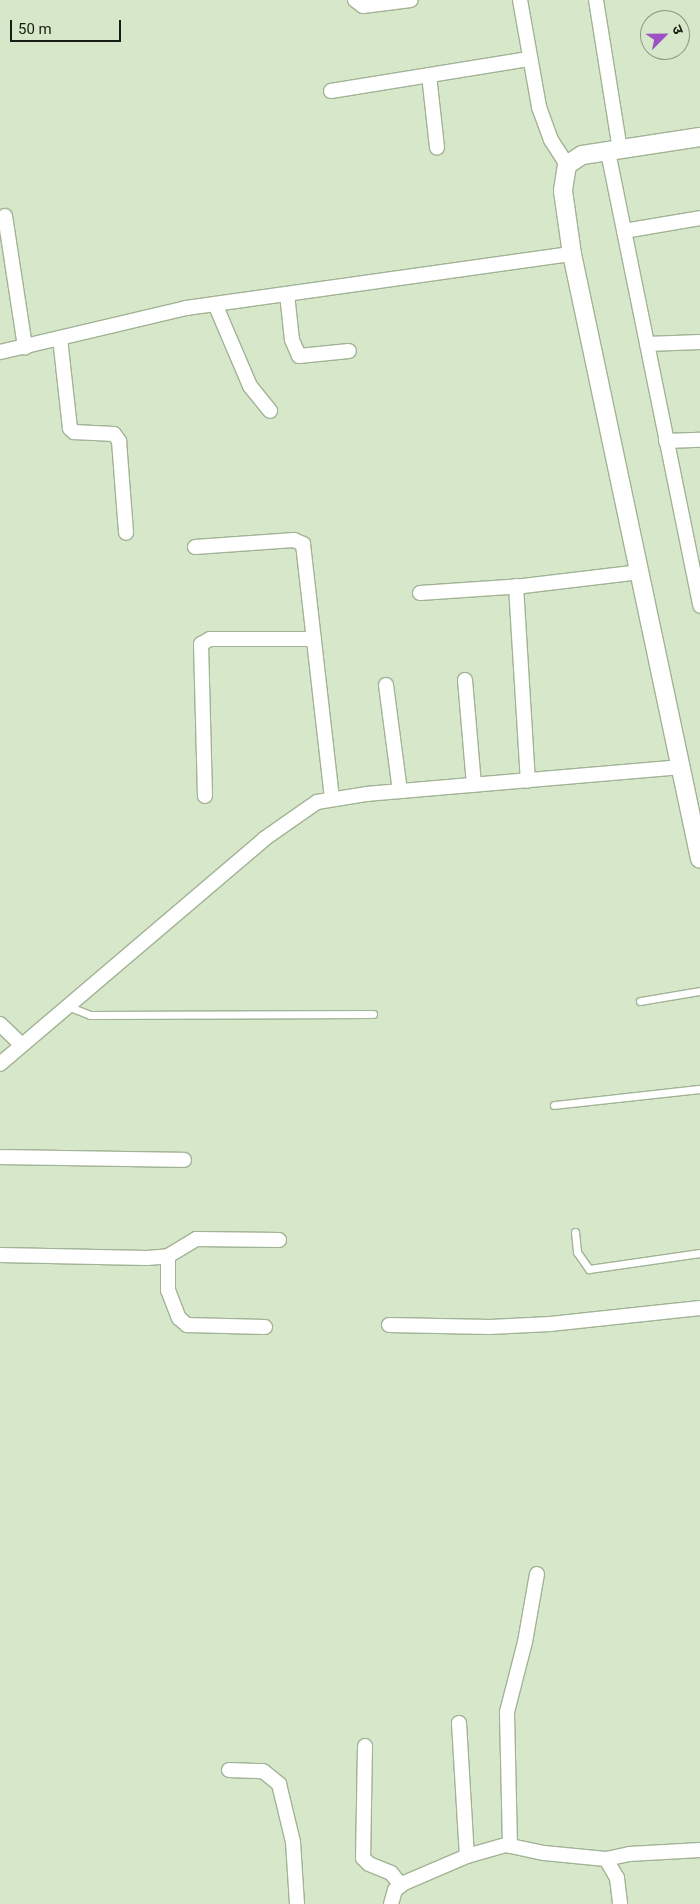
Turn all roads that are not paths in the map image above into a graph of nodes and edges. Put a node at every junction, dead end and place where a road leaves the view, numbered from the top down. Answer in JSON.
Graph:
{"nodes":[{"id":1,"x":355,"y":0,"type":"edge"},
{"id":2,"x":411,"y":0,"type":"edge"},
{"id":3,"x":520,"y":0,"type":"edge"},
{"id":4,"x":596,"y":0,"type":"edge"},
{"id":5,"x":528,"y":59,"type":"junction"},
{"id":6,"x":429,"y":75,"type":"junction"},
{"id":7,"x":332,"y":91,"type":"dead end"},
{"id":8,"x":700,"y":137,"type":"edge"},
{"id":9,"x":437,"y":148,"type":"dead end"},
{"id":10,"x":614,"y":151,"type":"junction"},
{"id":11,"x":567,"y":165,"type":"junction"},
{"id":12,"x":5,"y":216,"type":"dead end"},
{"id":13,"x":700,"y":218,"type":"edge"},
{"id":14,"x":624,"y":231,"type":"junction"},
{"id":15,"x":572,"y":254,"type":"junction"},
{"id":16,"x":287,"y":294,"type":"junction"},
{"id":17,"x":215,"y":304,"type":"junction"},
{"id":18,"x":60,"y":338,"type":"junction"},
{"id":19,"x":700,"y":342,"type":"edge"},
{"id":20,"x":647,"y":344,"type":"junction"},
{"id":21,"x":25,"y":346,"type":"junction"},
{"id":22,"x":349,"y":351,"type":"dead end"},
{"id":23,"x":0,"y":352,"type":"edge"},
{"id":24,"x":270,"y":411,"type":"dead end"},
{"id":25,"x":700,"y":440,"type":"edge"},
{"id":26,"x":666,"y":441,"type":"junction"},
{"id":27,"x":126,"y":533,"type":"dead end"},
{"id":28,"x":195,"y":547,"type":"dead end"},
{"id":29,"x":640,"y":572,"type":"junction"},
{"id":30,"x":516,"y":586,"type":"junction"},
{"id":31,"x":420,"y":593,"type":"dead end"},
{"id":32,"x":700,"y":606,"type":"edge"},
{"id":33,"x":314,"y":639,"type":"junction"},
{"id":34,"x":465,"y":680,"type":"dead end"},
{"id":35,"x":386,"y":685,"type":"dead end"},
{"id":36,"x":681,"y":767,"type":"junction"},
{"id":37,"x":528,"y":780,"type":"junction"},
{"id":38,"x":474,"y":785,"type":"junction"},
{"id":39,"x":400,"y":791,"type":"junction"},
{"id":40,"x":205,"y":796,"type":"dead end"},
{"id":41,"x":332,"y":798,"type":"junction"},
{"id":42,"x":700,"y":859,"type":"edge"},
{"id":43,"x":700,"y":991,"type":"edge"},
{"id":44,"x":640,"y":1001,"type":"dead end"},
{"id":45,"x":66,"y":1006,"type":"junction"},
{"id":46,"x":373,"y":1014,"type":"dead end"},
{"id":47,"x":0,"y":1024,"type":"edge"},
{"id":48,"x":22,"y":1045,"type":"junction"},
{"id":49,"x":0,"y":1064,"type":"edge"},
{"id":50,"x":700,"y":1089,"type":"edge"},
{"id":51,"x":554,"y":1105,"type":"dead end"},
{"id":52,"x":0,"y":1157,"type":"edge"},
{"id":53,"x":184,"y":1160,"type":"dead end"},
{"id":54,"x":575,"y":1232,"type":"dead end"},
{"id":55,"x":278,"y":1240,"type":"dead end"},
{"id":56,"x":700,"y":1253,"type":"edge"},
{"id":57,"x":0,"y":1255,"type":"edge"},
{"id":58,"x":168,"y":1256,"type":"junction"},
{"id":59,"x":700,"y":1308,"type":"edge"},
{"id":60,"x":389,"y":1325,"type":"dead end"},
{"id":61,"x":265,"y":1327,"type":"dead end"},
{"id":62,"x":537,"y":1574,"type":"dead end"},
{"id":63,"x":459,"y":1723,"type":"dead end"},
{"id":64,"x":365,"y":1746,"type":"dead end"},
{"id":65,"x":228,"y":1770,"type":"dead end"},
{"id":66,"x":510,"y":1846,"type":"junction"},
{"id":67,"x":700,"y":1850,"type":"edge"},
{"id":68,"x":466,"y":1856,"type":"junction"},
{"id":69,"x":606,"y":1859,"type":"junction"},
{"id":70,"x":401,"y":1885,"type":"junction"},
{"id":71,"x":296,"y":1904,"type":"edge"},
{"id":72,"x":391,"y":1904,"type":"edge"},
{"id":73,"x":620,"y":1904,"type":"edge"}],
"edges":[{"from":1,"to":2,"type":"street"},
{"from":3,"to":5,"type":"street"},
{"from":4,"to":10,"type":"street"},
{"from":5,"to":6,"type":"street"},
{"from":5,"to":11,"type":"street"},
{"from":6,"to":7,"type":"street"},
{"from":6,"to":9,"type":"street"},
{"from":8,"to":10,"type":"street"},
{"from":10,"to":11,"type":"street"},
{"from":10,"to":14,"type":"street"},
{"from":11,"to":15,"type":"street"},
{"from":12,"to":21,"type":"street"},
{"from":13,"to":14,"type":"street"},
{"from":14,"to":20,"type":"street"},
{"from":15,"to":16,"type":"street"},
{"from":15,"to":29,"type":"street"},
{"from":16,"to":17,"type":"street"},
{"from":16,"to":22,"type":"street"},
{"from":17,"to":18,"type":"street"},
{"from":17,"to":24,"type":"street"},
{"from":18,"to":21,"type":"street"},
{"from":18,"to":27,"type":"street"},
{"from":19,"to":20,"type":"street"},
{"from":20,"to":26,"type":"street"},
{"from":21,"to":23,"type":"street"},
{"from":25,"to":26,"type":"street"},
{"from":26,"to":32,"type":"street"},
{"from":28,"to":33,"type":"street"},
{"from":29,"to":30,"type":"street"},
{"from":29,"to":36,"type":"street"},
{"from":30,"to":31,"type":"street"},
{"from":30,"to":37,"type":"street"},
{"from":33,"to":40,"type":"street"},
{"from":33,"to":41,"type":"street"},
{"from":34,"to":38,"type":"street"},
{"from":35,"to":39,"type":"street"},
{"from":36,"to":37,"type":"street"},
{"from":36,"to":42,"type":"street"},
{"from":37,"to":38,"type":"street"},
{"from":38,"to":39,"type":"street"},
{"from":39,"to":41,"type":"street"},
{"from":41,"to":45,"type":"street"},
{"from":43,"to":44,"type":"lane"},
{"from":45,"to":46,"type":"lane"},
{"from":45,"to":48,"type":"street"},
{"from":47,"to":48,"type":"street"},
{"from":48,"to":49,"type":"street"},
{"from":50,"to":51,"type":"lane"},
{"from":52,"to":53,"type":"street"},
{"from":54,"to":56,"type":"lane"},
{"from":55,"to":58,"type":"street"},
{"from":57,"to":58,"type":"street"},
{"from":58,"to":61,"type":"street"},
{"from":59,"to":60,"type":"street"},
{"from":62,"to":66,"type":"street"},
{"from":63,"to":68,"type":"street"},
{"from":64,"to":70,"type":"street"},
{"from":65,"to":71,"type":"street"},
{"from":66,"to":68,"type":"street"},
{"from":66,"to":69,"type":"street"},
{"from":67,"to":69,"type":"street"},
{"from":68,"to":70,"type":"street"},
{"from":69,"to":73,"type":"street"},
{"from":70,"to":72,"type":"street"}]}
